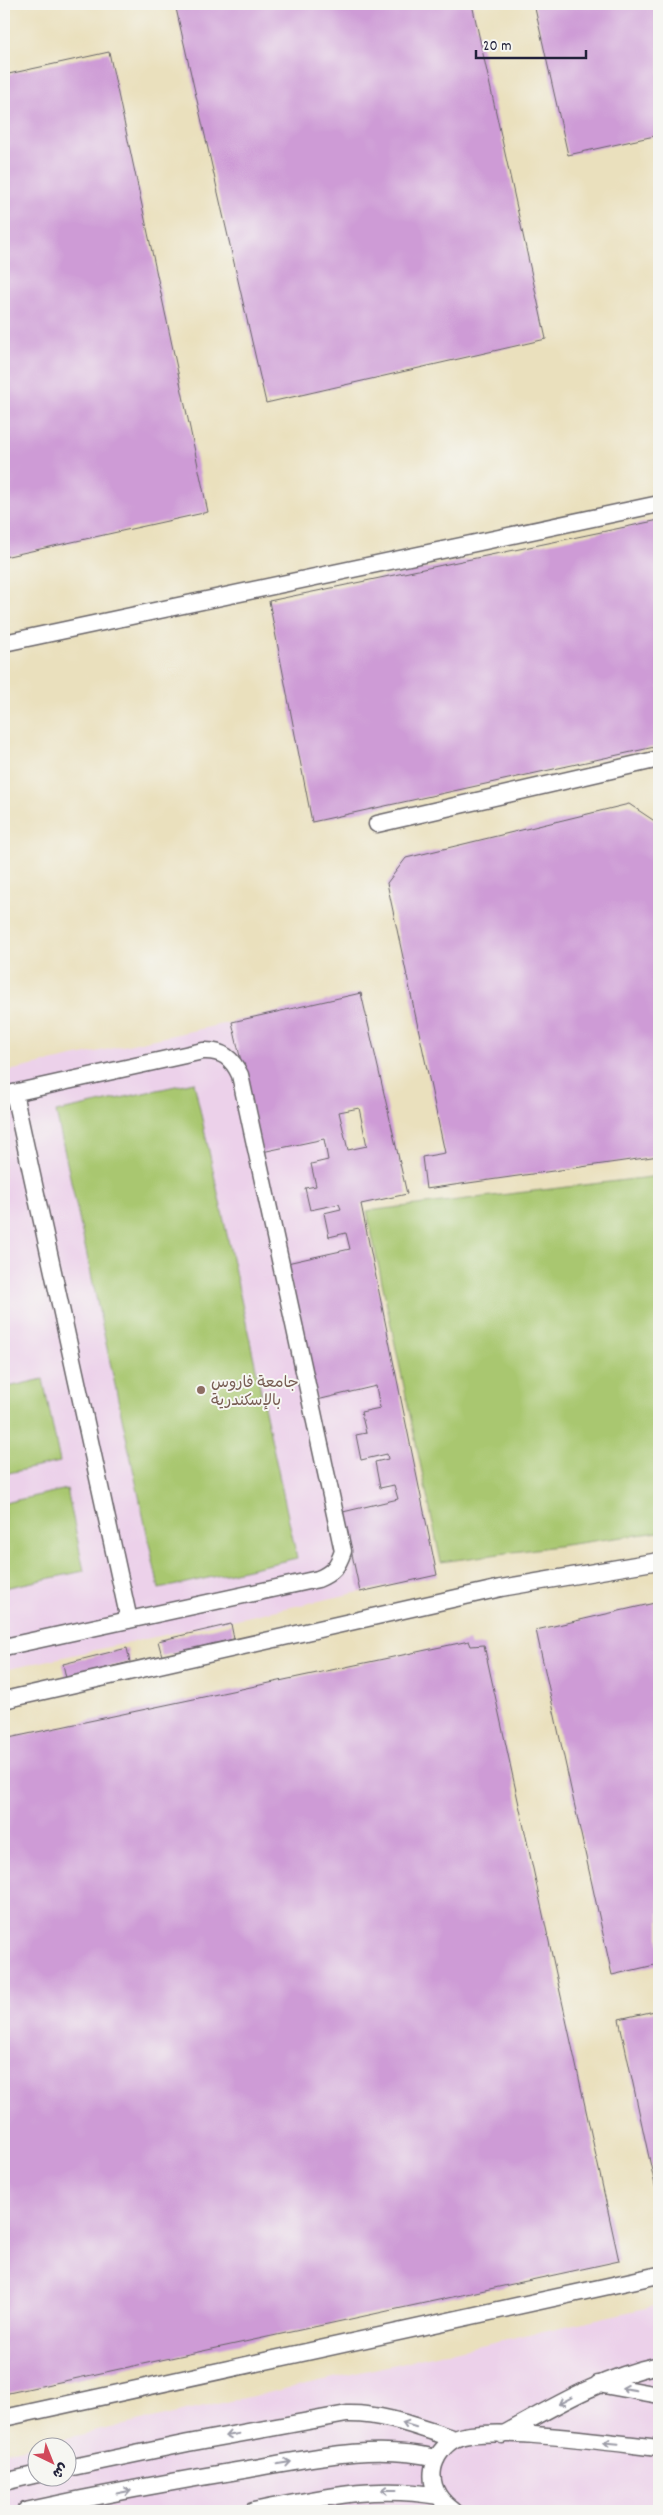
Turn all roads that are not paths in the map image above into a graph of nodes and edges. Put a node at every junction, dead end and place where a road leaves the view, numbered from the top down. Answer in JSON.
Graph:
{"nodes":[{"id":1,"x":659,"y":504,"type":"edge"},
{"id":2,"x":4,"y":643,"type":"edge"},
{"id":3,"x":659,"y":759,"type":"edge"},
{"id":4,"x":378,"y":824,"type":"dead end"},
{"id":5,"x":9,"y":1094,"type":"edge"},
{"id":6,"x":659,"y":1561,"type":"edge"},
{"id":7,"x":129,"y":1620,"type":"junction"},
{"id":8,"x":4,"y":1647,"type":"edge"},
{"id":9,"x":4,"y":1700,"type":"edge"},
{"id":10,"x":659,"y":2275,"type":"edge"},
{"id":11,"x":659,"y":2365,"type":"edge"},
{"id":12,"x":598,"y":2384,"type":"junction"},
{"id":13,"x":659,"y":2395,"type":"edge"},
{"id":14,"x":4,"y":2418,"type":"edge"},
{"id":15,"x":502,"y":2435,"type":"junction"},
{"id":16,"x":455,"y":2439,"type":"junction"},
{"id":17,"x":659,"y":2448,"type":"edge"},
{"id":18,"x":437,"y":2458,"type":"junction"},
{"id":19,"x":78,"y":2466,"type":"edge"},
{"id":20,"x":28,"y":2476,"type":"edge"},
{"id":21,"x":4,"y":2482,"type":"edge"},
{"id":22,"x":438,"y":2496,"type":"junction"},
{"id":23,"x":25,"y":2511,"type":"edge"},
{"id":24,"x":253,"y":2511,"type":"edge"},
{"id":25,"x":454,"y":2511,"type":"edge"}],
"edges":[{"from":1,"to":2,"type":"lane"},
{"from":3,"to":4,"type":"lane"},
{"from":5,"to":7,"type":"lane"},
{"from":5,"to":7,"type":"lane"},
{"from":6,"to":9,"type":"lane"},
{"from":7,"to":8,"type":"lane"},
{"from":10,"to":14,"type":"lane"},
{"from":11,"to":12,"type":"lane"},
{"from":13,"to":12,"type":"lane","one_way":true},
{"from":12,"to":15,"type":"lane","one_way":true},
{"from":15,"to":16,"type":"lane"},
{"from":17,"to":15,"type":"lane","one_way":true},
{"from":16,"to":18,"type":"lane"},
{"from":16,"to":19,"type":"lane","one_way":true},
{"from":18,"to":22,"type":"lane"},
{"from":23,"to":18,"type":"lane","one_way":true},
{"from":20,"to":21,"type":"lane"},
{"from":22,"to":24,"type":"lane","one_way":true},
{"from":22,"to":25,"type":"lane"}]}
